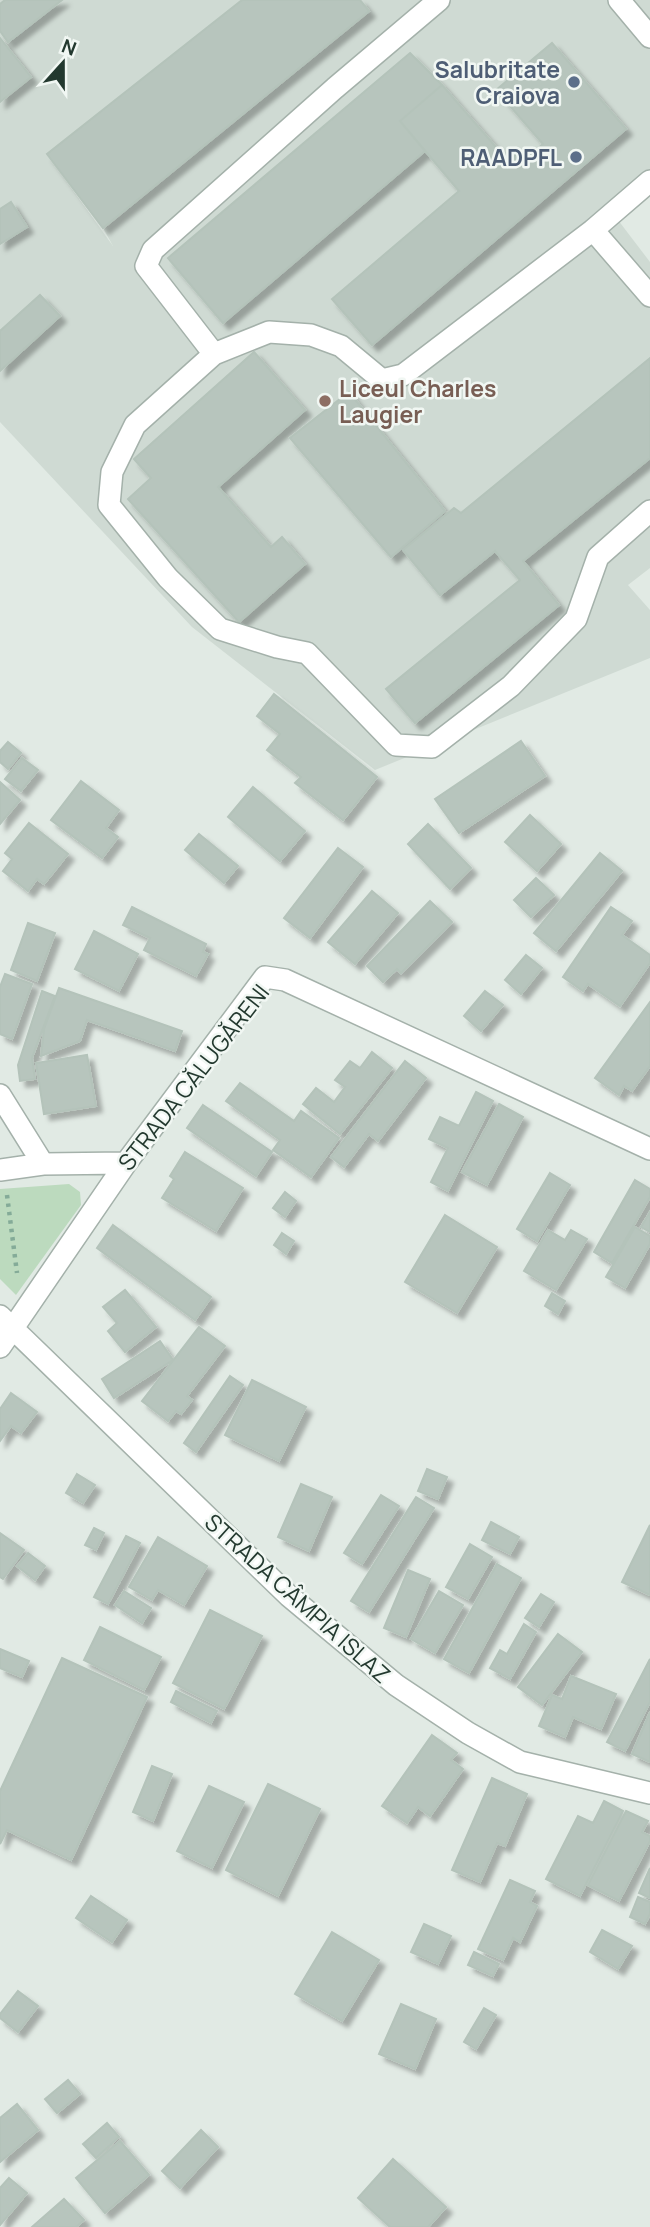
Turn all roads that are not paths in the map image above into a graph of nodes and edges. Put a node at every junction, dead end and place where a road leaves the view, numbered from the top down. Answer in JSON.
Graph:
{"nodes":[{"id":1,"x":439,"y":0,"type":"edge"},
{"id":2,"x":619,"y":0,"type":"edge"},
{"id":3,"x":650,"y":37,"type":"edge"},
{"id":4,"x":650,"y":181,"type":"edge"},
{"id":5,"x":593,"y":230,"type":"junction"},
{"id":6,"x":650,"y":296,"type":"edge"},
{"id":7,"x":214,"y":354,"type":"junction"},
{"id":8,"x":650,"y":511,"type":"edge"},
{"id":9,"x":0,"y":1095,"type":"edge"},
{"id":10,"x":650,"y":1149,"type":"edge"},
{"id":11,"x":126,"y":1163,"type":"junction"},
{"id":12,"x":43,"y":1164,"type":"junction"},
{"id":13,"x":2,"y":1170,"type":"edge"},
{"id":14,"x":12,"y":1321,"type":"edge"},
{"id":15,"x":0,"y":1347,"type":"edge"},
{"id":16,"x":650,"y":1793,"type":"edge"}],
"edges":[{"from":1,"to":7,"type":"street"},
{"from":2,"to":3,"type":"street"},
{"from":4,"to":5,"type":"street"},
{"from":5,"to":6,"type":"street"},
{"from":5,"to":7,"type":"street"},
{"from":7,"to":8,"type":"street"},
{"from":9,"to":12,"type":"street"},
{"from":10,"to":11,"type":"street","name":"STRADA CĂLUGĂRENI"},
{"from":11,"to":12,"type":"street"},
{"from":11,"to":14,"type":"street","name":"STRADA CĂLUGĂRENI"},
{"from":12,"to":13,"type":"street"},
{"from":14,"to":15,"type":"street","name":"STRADA CĂLUGĂRENI"},
{"from":14,"to":16,"type":"street","name":"STRADA CÂMPIA ISLAZ"}]}
